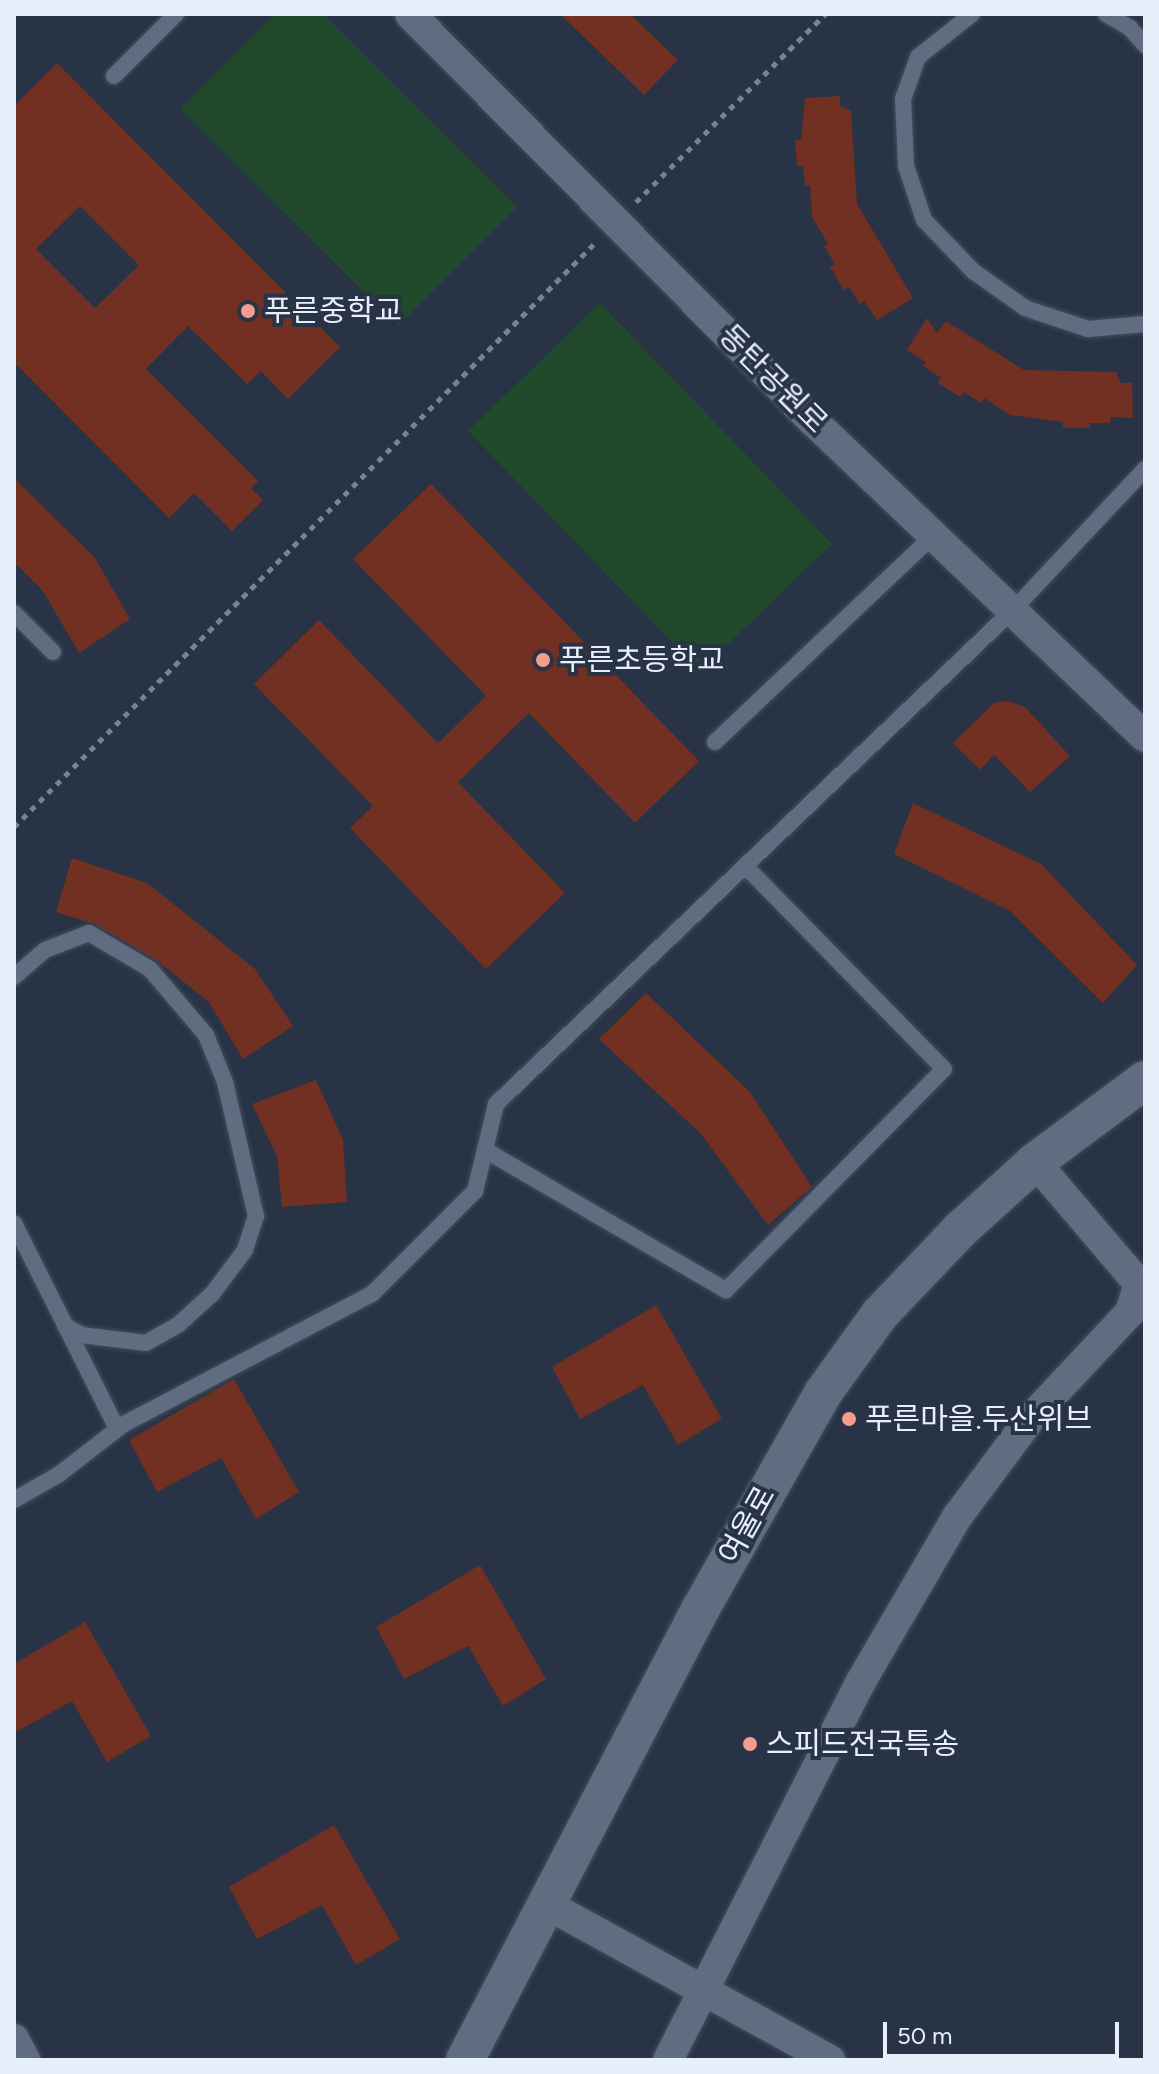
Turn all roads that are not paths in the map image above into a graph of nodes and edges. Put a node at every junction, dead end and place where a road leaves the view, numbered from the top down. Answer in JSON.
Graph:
{"nodes":[{"id":1,"x":176,"y":14,"type":"edge"},
{"id":2,"x":410,"y":14,"type":"edge"},
{"id":3,"x":972,"y":14,"type":"edge"},
{"id":4,"x":1106,"y":14,"type":"edge"},
{"id":5,"x":1145,"y":45,"type":"edge"},
{"id":6,"x":114,"y":76,"type":"dead end"},
{"id":7,"x":1145,"y":324,"type":"edge"},
{"id":8,"x":1145,"y":469,"type":"edge"},
{"id":9,"x":934,"y":535,"type":"junction"},
{"id":10,"x":1013,"y":610,"type":"junction"},
{"id":11,"x":14,"y":613,"type":"edge"},
{"id":12,"x":53,"y":652,"type":"dead end"},
{"id":13,"x":1145,"y":737,"type":"edge"},
{"id":14,"x":715,"y":742,"type":"dead end"},
{"id":15,"x":745,"y":866,"type":"junction"},
{"id":16,"x":14,"y":977,"type":"edge"},
{"id":17,"x":1145,"y":1080,"type":"edge"},
{"id":18,"x":485,"y":1150,"type":"junction"},
{"id":19,"x":1035,"y":1162,"type":"junction"},
{"id":20,"x":14,"y":1223,"type":"edge"},
{"id":21,"x":65,"y":1326,"type":"junction"},
{"id":22,"x":117,"y":1429,"type":"junction"},
{"id":23,"x":14,"y":1500,"type":"edge"},
{"id":24,"x":548,"y":1905,"type":"junction"},
{"id":25,"x":702,"y":1991,"type":"junction"},
{"id":26,"x":14,"y":2039,"type":"edge"},
{"id":27,"x":25,"y":2060,"type":"edge"},
{"id":28,"x":465,"y":2060,"type":"edge"},
{"id":29,"x":668,"y":2060,"type":"edge"},
{"id":30,"x":830,"y":2060,"type":"edge"}],
"edges":[{"from":1,"to":6,"type":"lane"},
{"from":2,"to":9,"type":"street","name":"동탄공원로"},
{"from":3,"to":7,"type":"lane"},
{"from":4,"to":5,"type":"lane"},
{"from":8,"to":10,"type":"lane"},
{"from":9,"to":10,"type":"street","name":"동탄공원로"},
{"from":9,"to":14,"type":"lane"},
{"from":10,"to":13,"type":"street","name":"동탄공원로"},
{"from":10,"to":15,"type":"lane"},
{"from":11,"to":12,"type":"lane"},
{"from":15,"to":18,"type":"lane"},
{"from":15,"to":18,"type":"lane"},
{"from":16,"to":21,"type":"lane"},
{"from":17,"to":19,"type":"street","name":"여울로"},
{"from":18,"to":22,"type":"lane"},
{"from":19,"to":24,"type":"street","name":"여울로"},
{"from":19,"to":25,"type":"street"},
{"from":20,"to":21,"type":"lane"},
{"from":21,"to":22,"type":"lane"},
{"from":22,"to":23,"type":"lane"},
{"from":24,"to":25,"type":"street"},
{"from":24,"to":28,"type":"street","name":"여울로"},
{"from":25,"to":29,"type":"street"},
{"from":25,"to":30,"type":"street"},
{"from":26,"to":27,"type":"street"}]}
